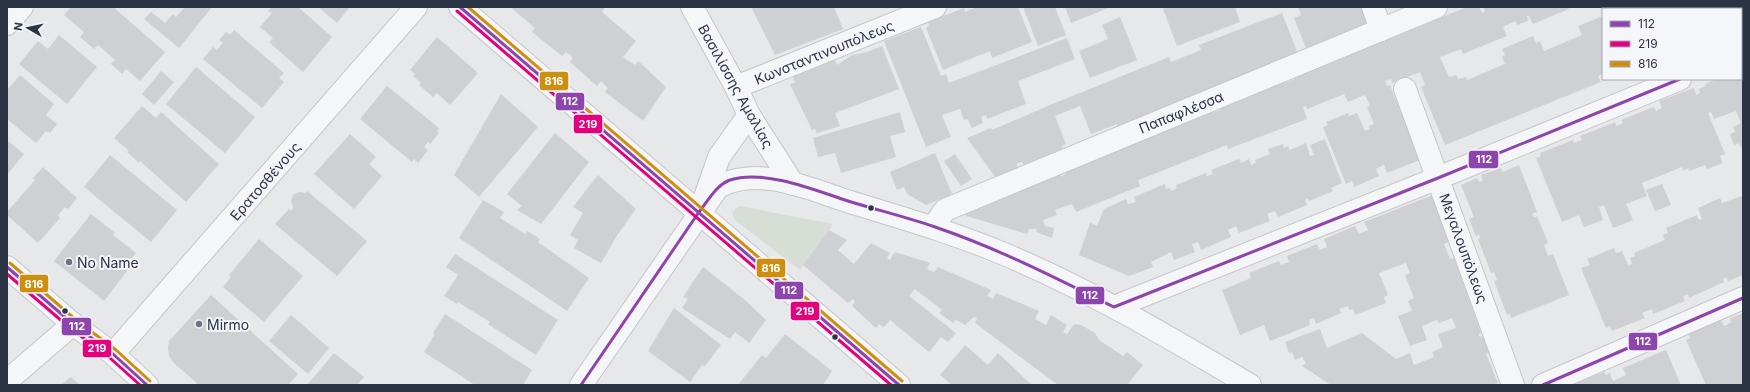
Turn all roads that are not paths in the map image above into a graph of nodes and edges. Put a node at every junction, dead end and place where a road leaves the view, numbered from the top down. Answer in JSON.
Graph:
{"nodes":[{"id":1,"x":22,"y":7,"type":"edge"},
{"id":2,"x":416,"y":7,"type":"edge"},
{"id":3,"x":460,"y":7,"type":"edge"},
{"id":4,"x":692,"y":7,"type":"edge"},
{"id":5,"x":935,"y":7,"type":"edge"},
{"id":6,"x":1373,"y":7,"type":"edge"},
{"id":7,"x":1436,"y":7,"type":"edge"},
{"id":8,"x":7,"y":24,"type":"edge"},
{"id":9,"x":1381,"y":30,"type":"junction"},
{"id":10,"x":1678,"y":80,"type":"edge"},
{"id":11,"x":736,"y":87,"type":"junction"},
{"id":12,"x":1405,"y":89,"type":"dead end"},
{"id":13,"x":749,"y":115,"type":"junction"},
{"id":14,"x":1438,"y":178,"type":"junction"},
{"id":15,"x":793,"y":184,"type":"junction"},
{"id":16,"x":699,"y":212,"type":"junction"},
{"id":17,"x":933,"y":227,"type":"junction"},
{"id":18,"x":7,"y":267,"type":"edge"},
{"id":19,"x":1743,"y":298,"type":"edge"},
{"id":20,"x":1114,"y":307,"type":"junction"},
{"id":21,"x":73,"y":324,"type":"junction"},
{"id":22,"x":113,"y":354,"type":"junction"},
{"id":23,"x":7,"y":381,"type":"edge"},
{"id":24,"x":1545,"y":384,"type":"edge"},
{"id":25,"x":148,"y":385,"type":"edge"},
{"id":26,"x":581,"y":385,"type":"edge"},
{"id":27,"x":899,"y":385,"type":"edge"},
{"id":28,"x":1250,"y":385,"type":"edge"},
{"id":29,"x":1513,"y":385,"type":"edge"}],
"edges":[{"from":1,"to":8,"type":"street"},
{"from":2,"to":22,"type":"street","name":"Ερατοσθένους"},
{"from":3,"to":16,"type":"street"},
{"from":4,"to":11,"type":"street","name":"Βασιλίσσης Αμαλίας"},
{"from":5,"to":11,"type":"street","name":"Κωνσταντινουπόλεως"},
{"from":6,"to":9,"type":"street"},
{"from":7,"to":9,"type":"street","name":"Παπαφλέσσα"},
{"from":9,"to":17,"type":"street","name":"Παπαφλέσσα"},
{"from":10,"to":14,"type":"street"},
{"from":11,"to":13,"type":"street","name":"Βασιλίσσης Αμαλίας"},
{"from":12,"to":14,"type":"street","name":"Μεγαλουπόλεως"},
{"from":13,"to":15,"type":"street","name":"Βασιλίσσης Αμαλίας"},
{"from":13,"to":16,"type":"street"},
{"from":14,"to":20,"type":"street"},
{"from":14,"to":29,"type":"street","name":"Μεγαλουπόλεως"},
{"from":15,"to":16,"type":"street"},
{"from":15,"to":17,"type":"street"},
{"from":16,"to":26,"type":"street"},
{"from":16,"to":27,"type":"street"},
{"from":17,"to":20,"type":"street"},
{"from":18,"to":21,"type":"street"},
{"from":19,"to":24,"type":"street"},
{"from":20,"to":28,"type":"street"},
{"from":21,"to":22,"type":"street"},
{"from":21,"to":23,"type":"street"},
{"from":22,"to":25,"type":"street"}]}
